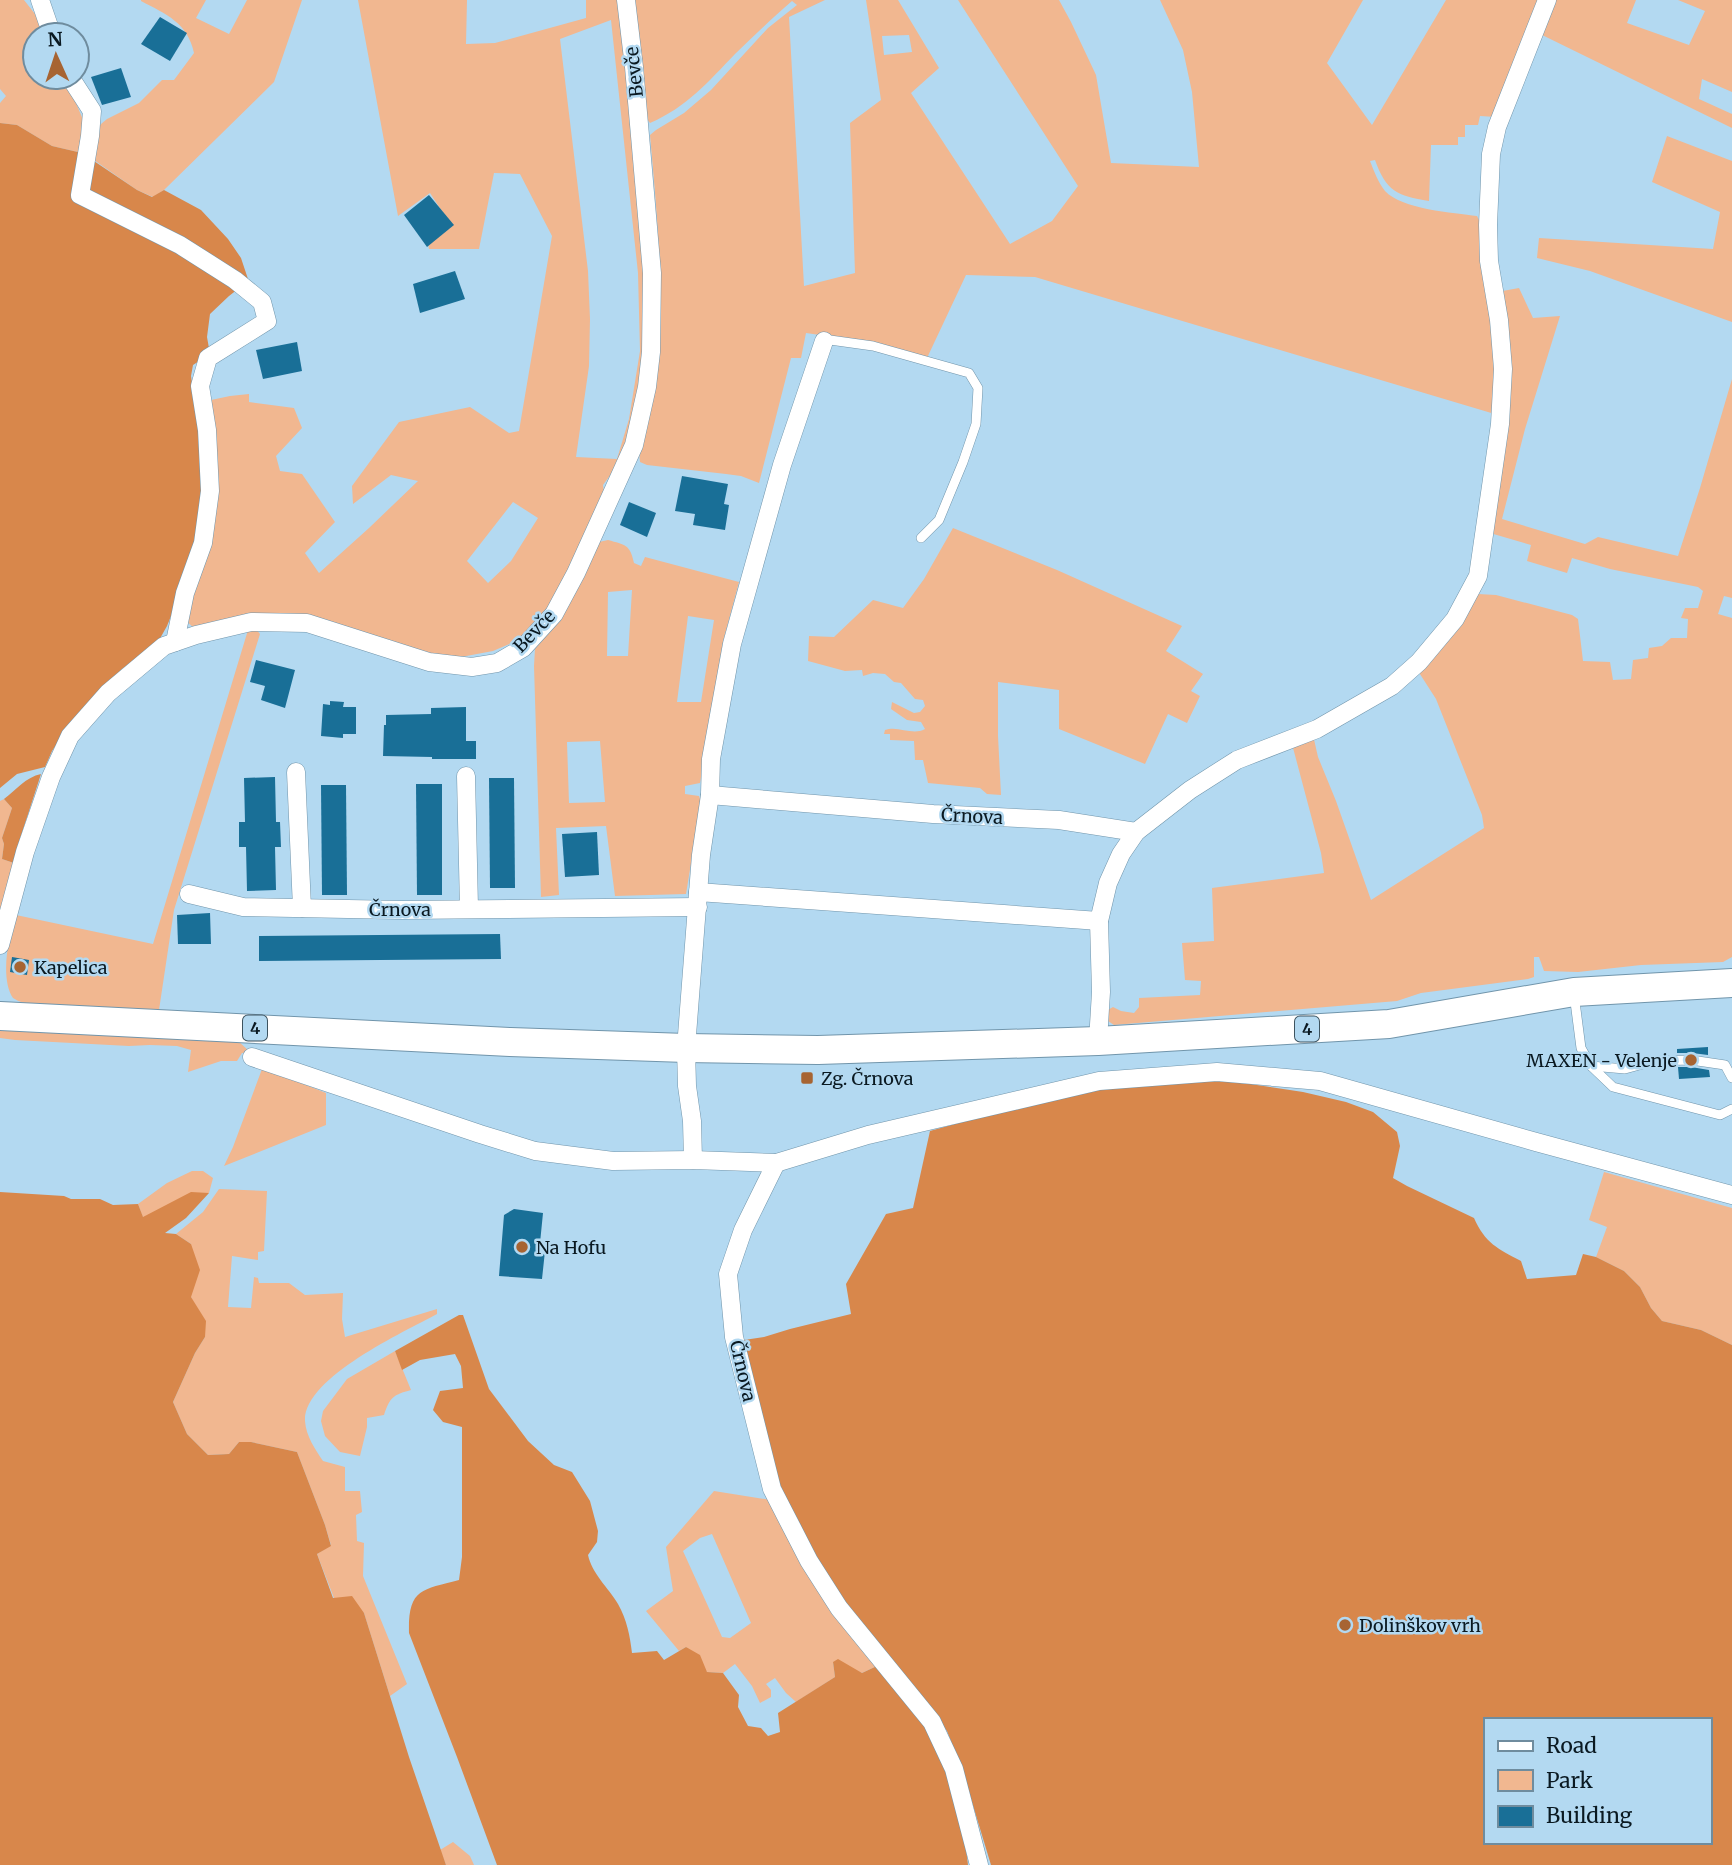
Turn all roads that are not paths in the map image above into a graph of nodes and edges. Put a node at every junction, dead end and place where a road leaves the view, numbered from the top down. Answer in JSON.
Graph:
{"nodes":[{"id":1,"x":40,"y":0,"type":"edge"},
{"id":2,"x":626,"y":0,"type":"edge"},
{"id":3,"x":1547,"y":0,"type":"edge"},
{"id":4,"x":47,"y":21,"type":"edge"},
{"id":5,"x":79,"y":91,"type":"edge"},
{"id":6,"x":824,"y":341,"type":"joint"},
{"id":7,"x":921,"y":538,"type":"dead end"},
{"id":8,"x":175,"y":642,"type":"junction"},
{"id":9,"x":296,"y":772,"type":"dead end"},
{"id":10,"x":466,"y":776,"type":"dead end"},
{"id":11,"x":710,"y":794,"type":"junction"},
{"id":12,"x":1136,"y":832,"type":"junction"},
{"id":13,"x":189,"y":894,"type":"dead end"},
{"id":14,"x":698,"y":900,"type":"junction"},
{"id":15,"x":302,"y":908,"type":"junction"},
{"id":16,"x":469,"y":908,"type":"junction"},
{"id":17,"x":1099,"y":921,"type":"junction"},
{"id":18,"x":0,"y":945,"type":"edge"},
{"id":19,"x":1732,"y":983,"type":"edge"},
{"id":20,"x":1574,"y":992,"type":"junction"},
{"id":21,"x":0,"y":1016,"type":"edge"},
{"id":22,"x":1098,"y":1041,"type":"junction"},
{"id":23,"x":686,"y":1048,"type":"junction"},
{"id":24,"x":252,"y":1057,"type":"dead end"},
{"id":25,"x":1591,"y":1066,"type":"junction"},
{"id":26,"x":1732,"y":1078,"type":"edge"},
{"id":27,"x":1732,"y":1109,"type":"edge"},
{"id":28,"x":693,"y":1160,"type":"junction"},
{"id":29,"x":776,"y":1163,"type":"junction"},
{"id":30,"x":1732,"y":1195,"type":"edge"},
{"id":31,"x":979,"y":1865,"type":"edge"}],
"edges":[{"from":1,"to":4,"type":"street"},
{"from":2,"to":8,"type":"street","name":"Bevče"},
{"from":3,"to":12,"type":"street"},
{"from":5,"to":8,"type":"street"},
{"from":6,"to":7,"type":"lane"},
{"from":6,"to":11,"type":"street"},
{"from":8,"to":18,"type":"street","name":"Bevče"},
{"from":9,"to":15,"type":"street"},
{"from":10,"to":16,"type":"street"},
{"from":11,"to":12,"type":"street","name":"Črnova"},
{"from":11,"to":14,"type":"street"},
{"from":12,"to":17,"type":"street"},
{"from":13,"to":15,"type":"street","name":"Črnova"},
{"from":14,"to":16,"type":"street","name":"Črnova"},
{"from":14,"to":17,"type":"street","name":"Črnova"},
{"from":14,"to":23,"type":"street"},
{"from":15,"to":16,"type":"street","name":"Črnova"},
{"from":17,"to":22,"type":"street"},
{"from":19,"to":20,"type":"main road","number":"4"},
{"from":20,"to":22,"type":"main road","number":"4"},
{"from":20,"to":25,"type":"lane"},
{"from":21,"to":23,"type":"main road","number":"4"},
{"from":22,"to":23,"type":"main road","number":"4"},
{"from":23,"to":28,"type":"street"},
{"from":24,"to":28,"type":"street"},
{"from":25,"to":26,"type":"lane"},
{"from":25,"to":27,"type":"lane"},
{"from":28,"to":29,"type":"street"},
{"from":29,"to":30,"type":"street"},
{"from":29,"to":31,"type":"street","name":"Črnova"}]}
